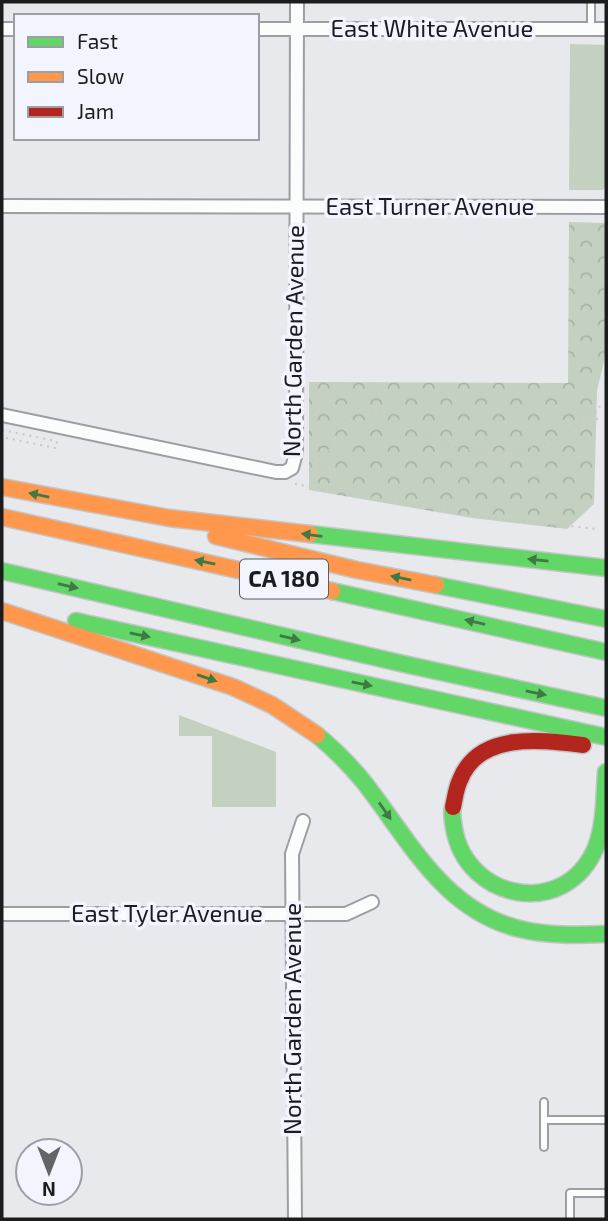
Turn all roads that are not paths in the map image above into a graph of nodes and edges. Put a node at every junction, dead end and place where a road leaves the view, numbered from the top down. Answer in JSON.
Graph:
{"nodes":[{"id":1,"x":297,"y":2,"type":"edge"},
{"id":2,"x":591,"y":2,"type":"edge"},
{"id":3,"x":259,"y":29,"type":"edge"},
{"id":4,"x":297,"y":29,"type":"junction"},
{"id":5,"x":591,"y":29,"type":"junction"},
{"id":6,"x":606,"y":29,"type":"edge"},
{"id":7,"x":2,"y":206,"type":"edge"},
{"id":8,"x":296,"y":207,"type":"junction"},
{"id":9,"x":606,"y":207,"type":"edge"},
{"id":10,"x":2,"y":415,"type":"edge"},
{"id":11,"x":2,"y":487,"type":"edge"},
{"id":12,"x":83,"y":504,"type":"junction"},
{"id":13,"x":2,"y":517,"type":"edge"},
{"id":14,"x":606,"y":568,"type":"edge"},
{"id":15,"x":2,"y":571,"type":"edge"},
{"id":16,"x":2,"y":603,"type":"edge"},
{"id":17,"x":2,"y":611,"type":"edge"},
{"id":18,"x":606,"y":620,"type":"edge"},
{"id":19,"x":606,"y":652,"type":"edge"},
{"id":20,"x":606,"y":708,"type":"edge"},
{"id":21,"x":562,"y":735,"type":"junction"},
{"id":22,"x":606,"y":737,"type":"edge"},
{"id":23,"x":606,"y":748,"type":"edge"},
{"id":24,"x":606,"y":772,"type":"edge"},
{"id":25,"x":303,"y":821,"type":"dead end"},
{"id":26,"x":372,"y":902,"type":"dead end"},
{"id":27,"x":2,"y":914,"type":"edge"},
{"id":28,"x":292,"y":915,"type":"junction"},
{"id":29,"x":606,"y":934,"type":"edge"},
{"id":30,"x":544,"y":1102,"type":"dead end"},
{"id":31,"x":544,"y":1120,"type":"junction"},
{"id":32,"x":606,"y":1120,"type":"edge"},
{"id":33,"x":544,"y":1147,"type":"dead end"},
{"id":34,"x":606,"y":1193,"type":"edge"},
{"id":35,"x":295,"y":1219,"type":"edge"},
{"id":36,"x":570,"y":1219,"type":"edge"}],
"edges":[{"from":1,"to":4,"type":"street","name":"North Garden Avenue"},
{"from":2,"to":5,"type":"lane"},
{"from":3,"to":4,"type":"street","name":"East White Avenue"},
{"from":4,"to":5,"type":"street","name":"East White Avenue"},
{"from":4,"to":8,"type":"street","name":"North Garden Avenue"},
{"from":5,"to":6,"type":"street","name":"East White Avenue"},
{"from":7,"to":8,"type":"street","name":"East Turner Avenue"},
{"from":8,"to":9,"type":"street","name":"East Turner Avenue"},
{"from":8,"to":10,"type":"street","name":"North Garden Avenue"},
{"from":12,"to":11,"type":"highway","one_way":true},
{"from":14,"to":12,"type":"highway","one_way":true},
{"from":18,"to":12,"type":"highway","one_way":true},
{"from":19,"to":13,"type":"highway","number":"CA 180","one_way":true},
{"from":15,"to":20,"type":"highway","number":"CA 180","one_way":true},
{"from":16,"to":21,"type":"highway","one_way":true},
{"from":17,"to":29,"type":"highway","one_way":true},
{"from":21,"to":22,"type":"highway"},
{"from":21,"to":23,"type":"highway"},
{"from":21,"to":24,"type":"highway"},
{"from":25,"to":28,"type":"street","name":"North Garden Avenue"},
{"from":26,"to":28,"type":"street","name":"East Tyler Avenue"},
{"from":27,"to":28,"type":"street","name":"East Tyler Avenue"},
{"from":28,"to":35,"type":"street","name":"North Garden Avenue"},
{"from":30,"to":31,"type":"lane"},
{"from":31,"to":32,"type":"lane"},
{"from":31,"to":33,"type":"lane"},
{"from":34,"to":36,"type":"lane"}]}
